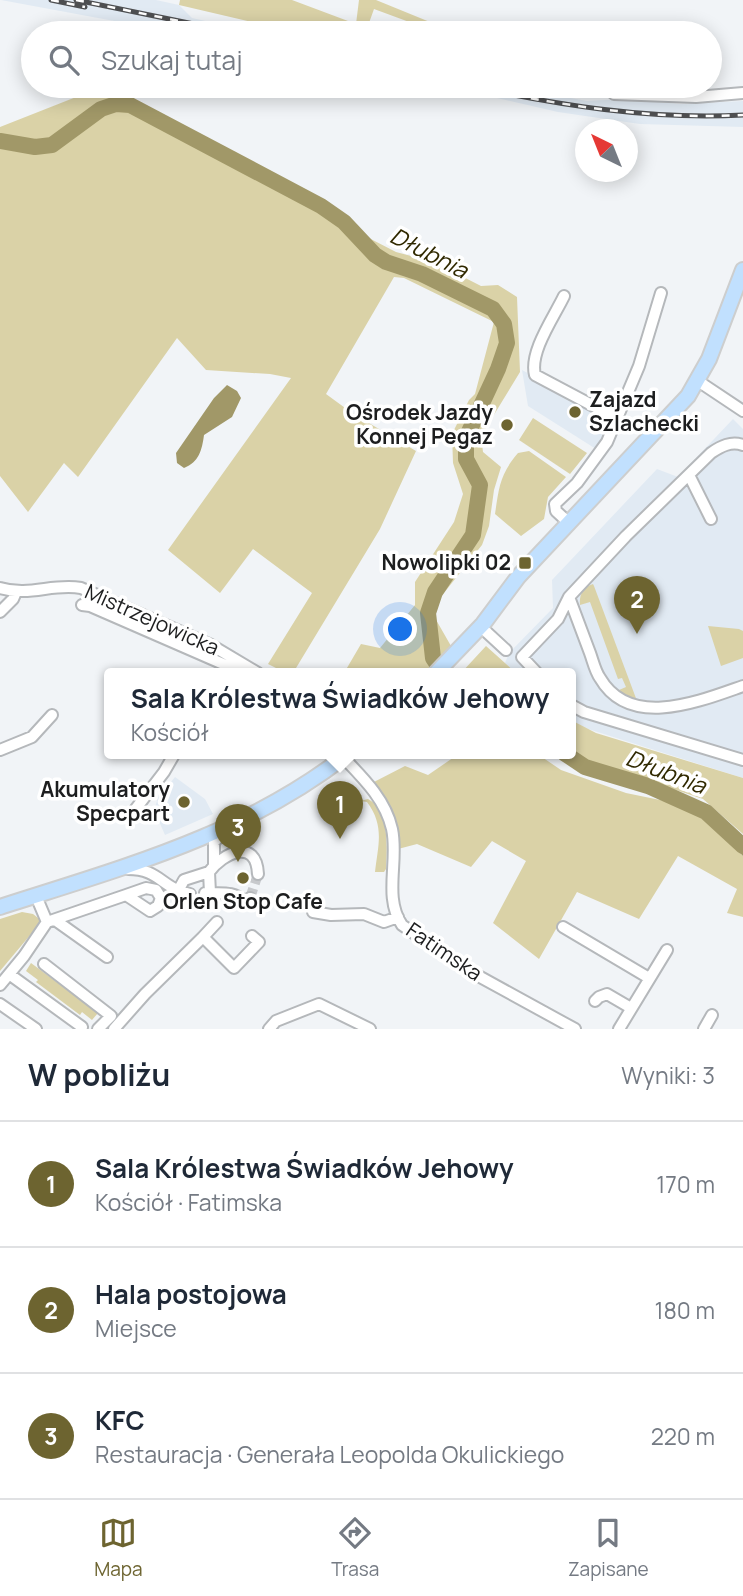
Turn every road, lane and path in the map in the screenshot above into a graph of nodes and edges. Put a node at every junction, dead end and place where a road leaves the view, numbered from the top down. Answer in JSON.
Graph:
{"nodes":[{"id":1,"x":743,"y":93,"type":"edge"},
{"id":2,"x":722,"y":95,"type":"edge"},
{"id":3,"x":743,"y":270,"type":"edge"},
{"id":4,"x":661,"y":293,"type":"dead end"},
{"id":5,"x":564,"y":296,"type":"dead end"},
{"id":6,"x":698,"y":381,"type":"junction"},
{"id":7,"x":743,"y":411,"type":"edge"},
{"id":8,"x":618,"y":419,"type":"junction"},
{"id":9,"x":743,"y":445,"type":"edge"},
{"id":10,"x":689,"y":475,"type":"junction"},
{"id":11,"x":711,"y":519,"type":"dead end"},
{"id":12,"x":569,"y":523,"type":"junction"},
{"id":13,"x":0,"y":588,"type":"edge"},
{"id":14,"x":16,"y":592,"type":"junction"},
{"id":15,"x":569,"y":597,"type":"junction"},
{"id":16,"x":82,"y":605,"type":"dead end"},
{"id":17,"x":0,"y":612,"type":"edge"},
{"id":18,"x":480,"y":626,"type":"junction"},
{"id":19,"x":506,"y":650,"type":"dead end"},
{"id":20,"x":238,"y":668,"type":"edge"},
{"id":21,"x":441,"y":668,"type":"edge"},
{"id":22,"x":532,"y":668,"type":"edge"},
{"id":23,"x":743,"y":686,"type":"edge"},
{"id":24,"x":576,"y":707,"type":"edge"},
{"id":25,"x":52,"y":715,"type":"dead end"},
{"id":26,"x":0,"y":750,"type":"edge"},
{"id":27,"x":172,"y":759,"type":"edge"},
{"id":28,"x":339,"y":759,"type":"edge"},
{"id":29,"x":347,"y":759,"type":"edge"},
{"id":30,"x":743,"y":760,"type":"edge"},
{"id":31,"x":134,"y":811,"type":"dead end"},
{"id":32,"x":232,"y":826,"type":"junction"},
{"id":33,"x":211,"y":868,"type":"junction"},
{"id":34,"x":118,"y":869,"type":"junction"},
{"id":35,"x":258,"y":874,"type":"dead end"},
{"id":36,"x":126,"y":895,"type":"dead end"},
{"id":37,"x":36,"y":896,"type":"junction"},
{"id":38,"x":250,"y":898,"type":"dead end"},
{"id":39,"x":0,"y":907,"type":"edge"},
{"id":40,"x":313,"y":912,"type":"dead end"},
{"id":41,"x":336,"y":915,"type":"junction"},
{"id":42,"x":398,"y":917,"type":"junction"},
{"id":43,"x":51,"y":921,"type":"junction"},
{"id":44,"x":217,"y":922,"type":"dead end"},
{"id":45,"x":564,"y":927,"type":"dead end"},
{"id":46,"x":335,"y":929,"type":"dead end"},
{"id":47,"x":253,"y":936,"type":"dead end"},
{"id":48,"x":203,"y":937,"type":"junction"},
{"id":49,"x":667,"y":950,"type":"dead end"},
{"id":50,"x":107,"y":957,"type":"dead end"},
{"id":51,"x":44,"y":964,"type":"dead end"},
{"id":52,"x":9,"y":974,"type":"junction"},
{"id":53,"x":649,"y":978,"type":"junction"},
{"id":54,"x":0,"y":985,"type":"edge"},
{"id":55,"x":595,"y":1001,"type":"dead end"},
{"id":56,"x":0,"y":1004,"type":"edge"},
{"id":57,"x":631,"y":1008,"type":"junction"},
{"id":58,"x":712,"y":1015,"type":"dead end"},
{"id":59,"x":82,"y":1027,"type":"dead end"},
{"id":60,"x":102,"y":1028,"type":"edge"},
{"id":61,"x":36,"y":1029,"type":"edge"},
{"id":62,"x":114,"y":1029,"type":"edge"},
{"id":63,"x":269,"y":1029,"type":"edge"},
{"id":64,"x":370,"y":1029,"type":"edge"},
{"id":65,"x":575,"y":1029,"type":"edge"},
{"id":66,"x":619,"y":1029,"type":"edge"},
{"id":67,"x":704,"y":1029,"type":"edge"}],
"edges":[{"from":1,"to":2,"type":"street"},
{"from":3,"to":6,"type":"main road"},
{"from":4,"to":8,"type":"street"},
{"from":5,"to":8,"type":"street"},
{"from":6,"to":7,"type":"street"},
{"from":6,"to":12,"type":"main road"},
{"from":8,"to":12,"type":"street"},
{"from":9,"to":10,"type":"street"},
{"from":10,"to":11,"type":"street"},
{"from":10,"to":15,"type":"street"},
{"from":12,"to":18,"type":"main road"},
{"from":13,"to":14,"type":"street","name":"Mistrzejowicka"},
{"from":14,"to":17,"type":"street"},
{"from":14,"to":20,"type":"street","name":"Mistrzejowicka"},
{"from":15,"to":22,"type":"street"},
{"from":15,"to":23,"type":"street"},
{"from":16,"to":20,"type":"street"},
{"from":18,"to":19,"type":"street"},
{"from":18,"to":21,"type":"main road"},
{"from":24,"to":30,"type":"street"},
{"from":25,"to":26,"type":"street"},
{"from":27,"to":31,"type":"street"},
{"from":28,"to":32,"type":"main road"},
{"from":29,"to":42,"type":"street","name":"Fatimska"},
{"from":32,"to":33,"type":"street"},
{"from":32,"to":34,"type":"main road"},
{"from":33,"to":34,"type":"street"},
{"from":33,"to":35,"type":"street"},
{"from":33,"to":38,"type":"street"},
{"from":34,"to":37,"type":"main road"},
{"from":36,"to":43,"type":"street"},
{"from":37,"to":39,"type":"main road"},
{"from":37,"to":43,"type":"street"},
{"from":40,"to":41,"type":"street"},
{"from":41,"to":42,"type":"street"},
{"from":41,"to":46,"type":"street"},
{"from":42,"to":65,"type":"street","name":"Fatimska"},
{"from":43,"to":50,"type":"street"},
{"from":43,"to":52,"type":"street"},
{"from":44,"to":48,"type":"street"},
{"from":45,"to":53,"type":"street"},
{"from":47,"to":48,"type":"street"},
{"from":48,"to":62,"type":"street"},
{"from":49,"to":53,"type":"street"},
{"from":51,"to":60,"type":"street"},
{"from":52,"to":54,"type":"street"},
{"from":52,"to":59,"type":"street"},
{"from":53,"to":57,"type":"street"},
{"from":55,"to":57,"type":"street"},
{"from":56,"to":61,"type":"street"},
{"from":57,"to":66,"type":"street"},
{"from":58,"to":67,"type":"street"},
{"from":63,"to":64,"type":"street"}]}
